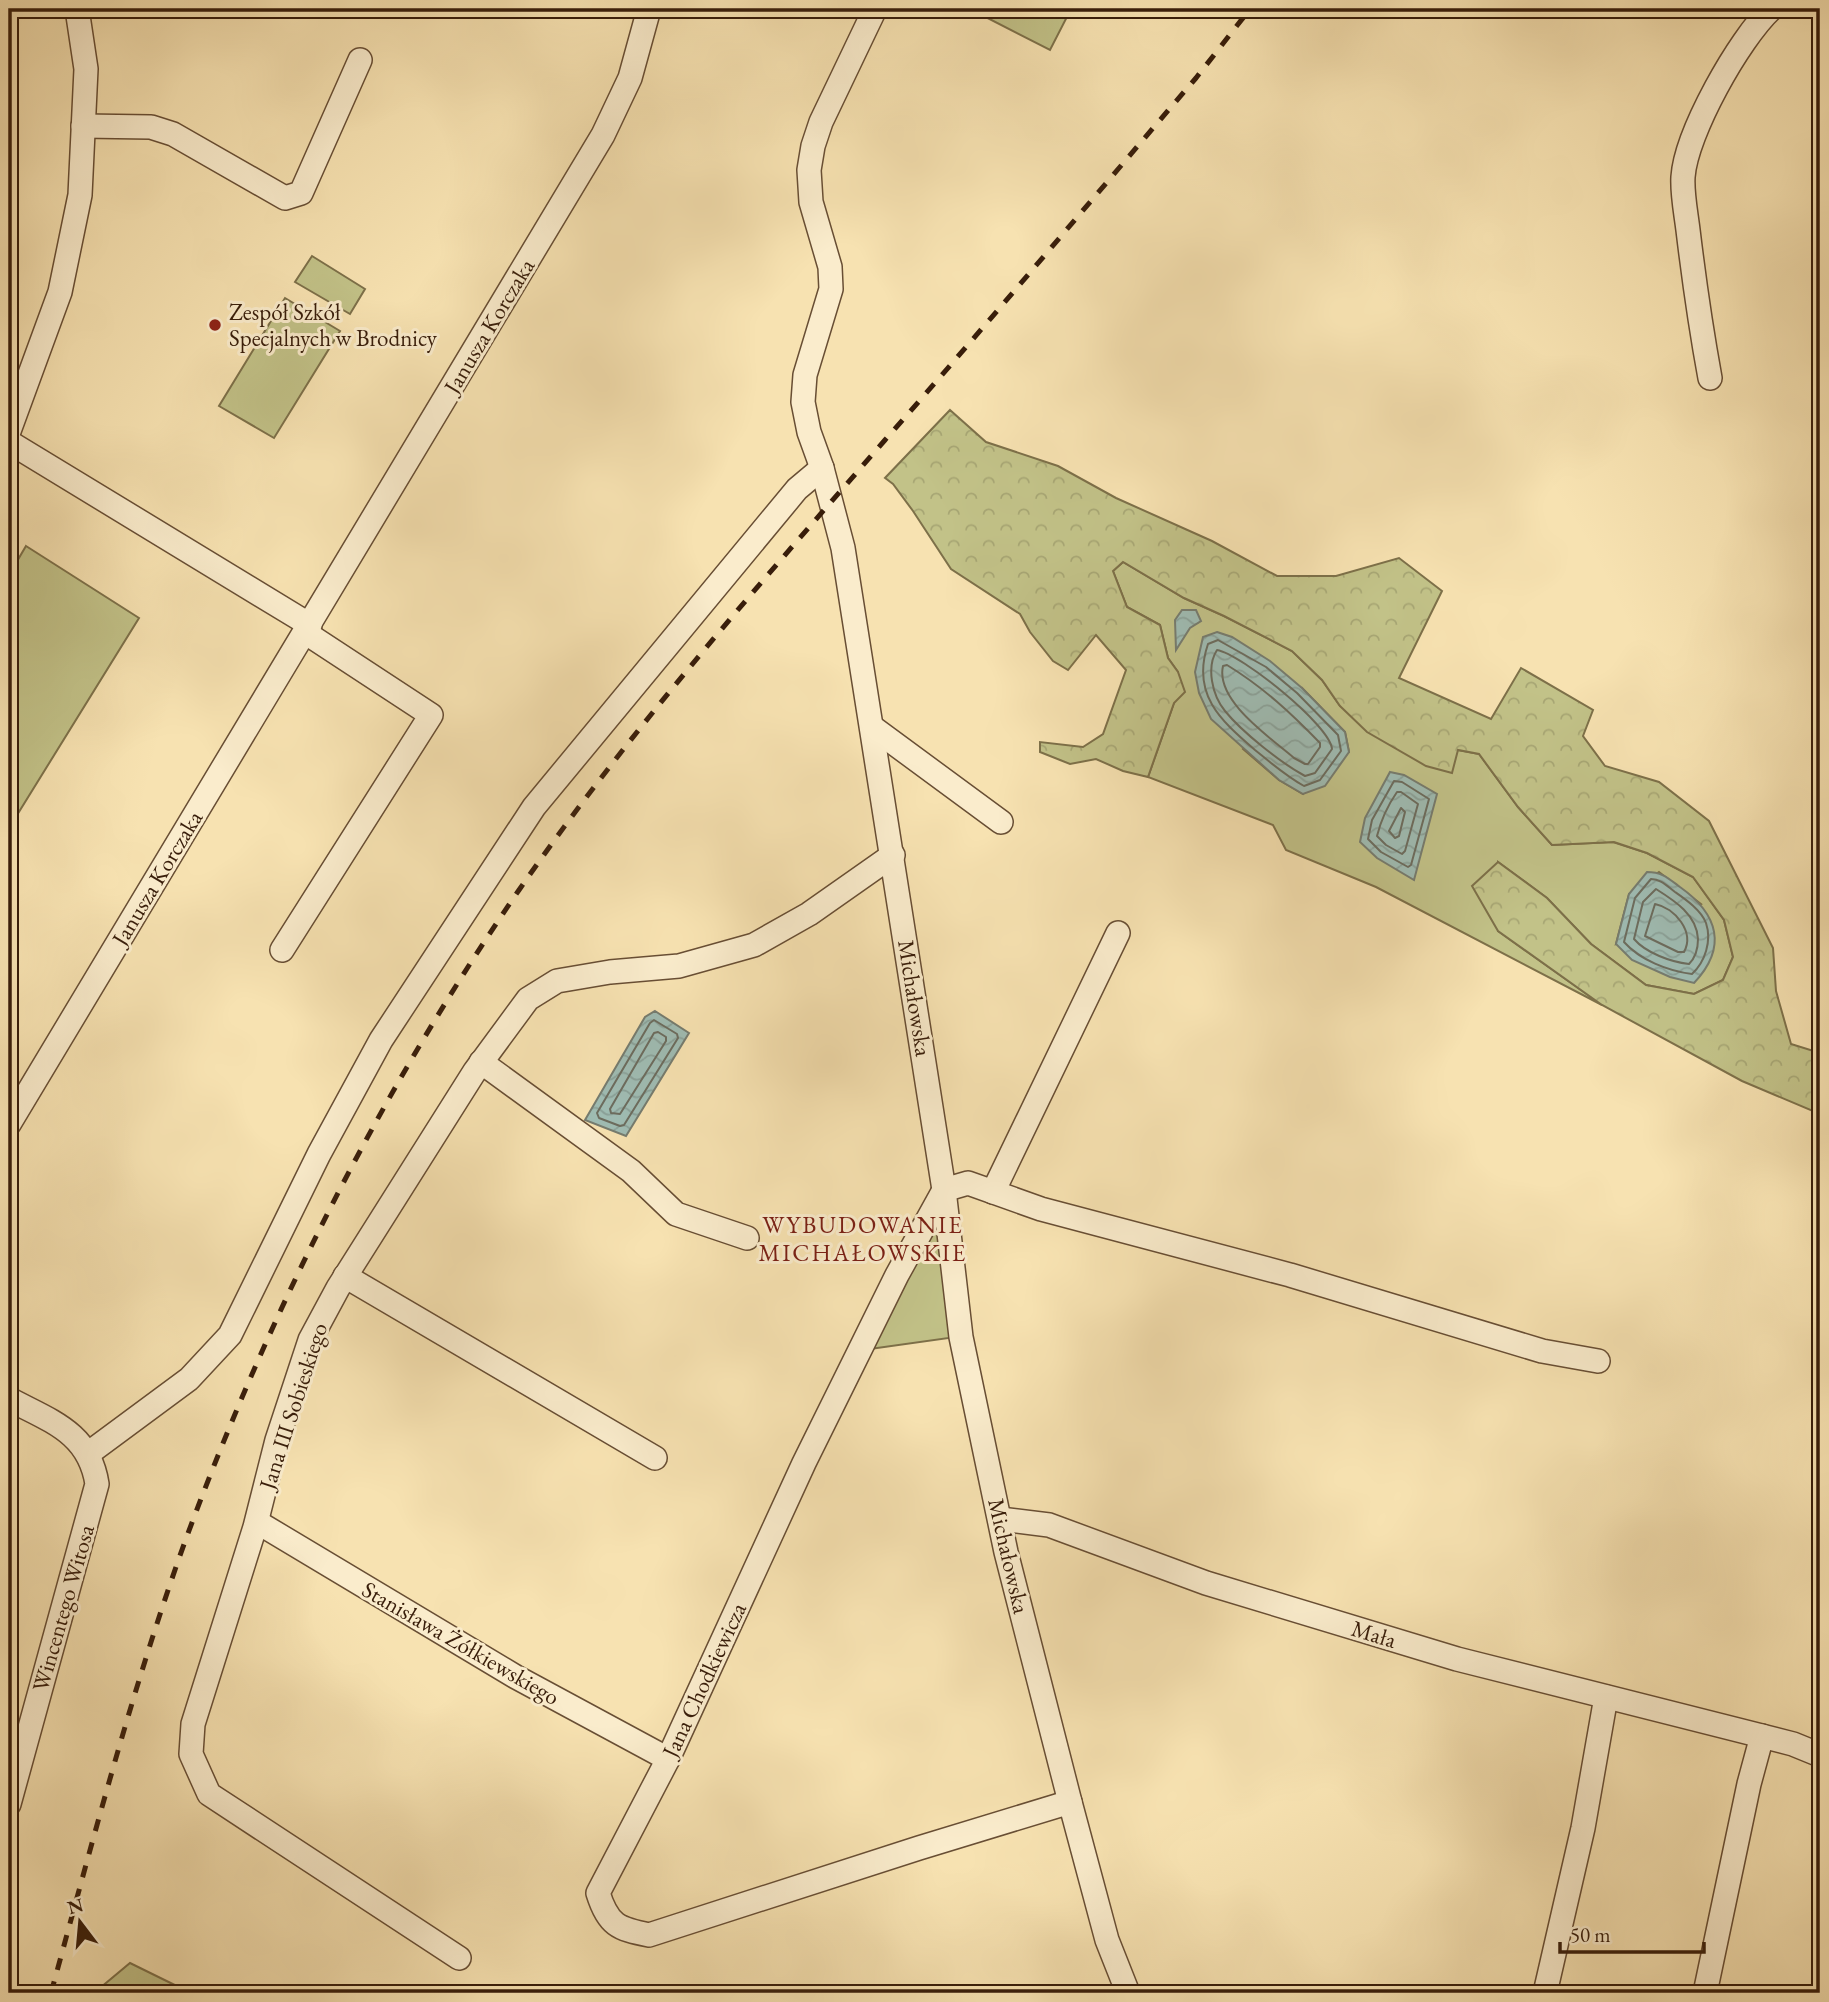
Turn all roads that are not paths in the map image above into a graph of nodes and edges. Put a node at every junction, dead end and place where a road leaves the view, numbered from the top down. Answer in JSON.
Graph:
{"nodes":[{"id":1,"x":77,"y":9,"type":"edge"},
{"id":2,"x":649,"y":9,"type":"edge"},
{"id":3,"x":874,"y":9,"type":"edge"},
{"id":4,"x":1771,"y":9,"type":"edge"},
{"id":5,"x":360,"y":60,"type":"dead end"},
{"id":6,"x":83,"y":126,"type":"junction"},
{"id":7,"x":1710,"y":378,"type":"dead end"},
{"id":8,"x":9,"y":431,"type":"edge"},
{"id":9,"x":9,"y":442,"type":"edge"},
{"id":10,"x":822,"y":468,"type":"junction"},
{"id":11,"x":308,"y":629,"type":"junction"},
{"id":12,"x":872,"y":727,"type":"junction"},
{"id":13,"x":1001,"y":821,"type":"dead end"},
{"id":14,"x":893,"y":855,"type":"junction"},
{"id":15,"x":1118,"y":933,"type":"dead end"},
{"id":16,"x":282,"y":950,"type":"dead end"},
{"id":17,"x":481,"y":1062,"type":"junction"},
{"id":18,"x":9,"y":1124,"type":"edge"},
{"id":19,"x":944,"y":1190,"type":"junction"},
{"id":20,"x":993,"y":1192,"type":"junction"},
{"id":21,"x":747,"y":1238,"type":"dead end"},
{"id":22,"x":345,"y":1276,"type":"junction"},
{"id":23,"x":1598,"y":1361,"type":"dead end"},
{"id":24,"x":9,"y":1399,"type":"edge"},
{"id":25,"x":89,"y":1453,"type":"junction"},
{"id":26,"x":655,"y":1458,"type":"dead end"},
{"id":27,"x":1000,"y":1519,"type":"junction"},
{"id":28,"x":257,"y":1522,"type":"junction"},
{"id":29,"x":1606,"y":1697,"type":"junction"},
{"id":30,"x":1758,"y":1735,"type":"junction"},
{"id":31,"x":1820,"y":1755,"type":"edge"},
{"id":32,"x":668,"y":1759,"type":"junction"},
{"id":33,"x":1070,"y":1802,"type":"junction"},
{"id":34,"x":9,"y":1804,"type":"edge"},
{"id":35,"x":459,"y":1958,"type":"dead end"},
{"id":36,"x":1128,"y":1993,"type":"edge"},
{"id":37,"x":1545,"y":1993,"type":"edge"},
{"id":38,"x":1705,"y":1993,"type":"edge"}],
"edges":[{"from":1,"to":6,"type":"street"},
{"from":2,"to":11,"type":"street","name":"Janusza Korczaka"},
{"from":3,"to":10,"type":"street","name":"Michałowska"},
{"from":4,"to":7,"type":"street"},
{"from":5,"to":6,"type":"street"},
{"from":6,"to":8,"type":"street"},
{"from":9,"to":11,"type":"street"},
{"from":10,"to":12,"type":"street","name":"Michałowska"},
{"from":10,"to":25,"type":"street"},
{"from":11,"to":16,"type":"street"},
{"from":11,"to":18,"type":"street","name":"Janusza Korczaka"},
{"from":12,"to":13,"type":"street"},
{"from":12,"to":14,"type":"street","name":"Michałowska"},
{"from":14,"to":17,"type":"street","name":"Jana III Sobieskiego"},
{"from":14,"to":19,"type":"street","name":"Michałowska"},
{"from":15,"to":20,"type":"street"},
{"from":17,"to":21,"type":"street"},
{"from":17,"to":22,"type":"street","name":"Jana III Sobieskiego"},
{"from":19,"to":20,"type":"street"},
{"from":19,"to":27,"type":"street","name":"Michałowska"},
{"from":19,"to":32,"type":"street","name":"Jana Chodkiewicza"},
{"from":20,"to":23,"type":"street"},
{"from":22,"to":26,"type":"street"},
{"from":22,"to":28,"type":"street","name":"Jana III Sobieskiego"},
{"from":24,"to":25,"type":"street"},
{"from":25,"to":34,"type":"street","name":"Wincentego Witosa"},
{"from":27,"to":29,"type":"street","name":"Mała"},
{"from":27,"to":33,"type":"street","name":"Michałowska"},
{"from":28,"to":32,"type":"street","name":"Stanisława Żółkiewskiego"},
{"from":28,"to":35,"type":"street","name":"Jana III Sobieskiego"},
{"from":29,"to":30,"type":"street","name":"Mała"},
{"from":29,"to":37,"type":"street"},
{"from":30,"to":31,"type":"street","name":"Mała"},
{"from":30,"to":38,"type":"street"},
{"from":32,"to":33,"type":"street","name":"Jana Chodkiewicza"},
{"from":33,"to":36,"type":"street","name":"Michałowska"}]}
